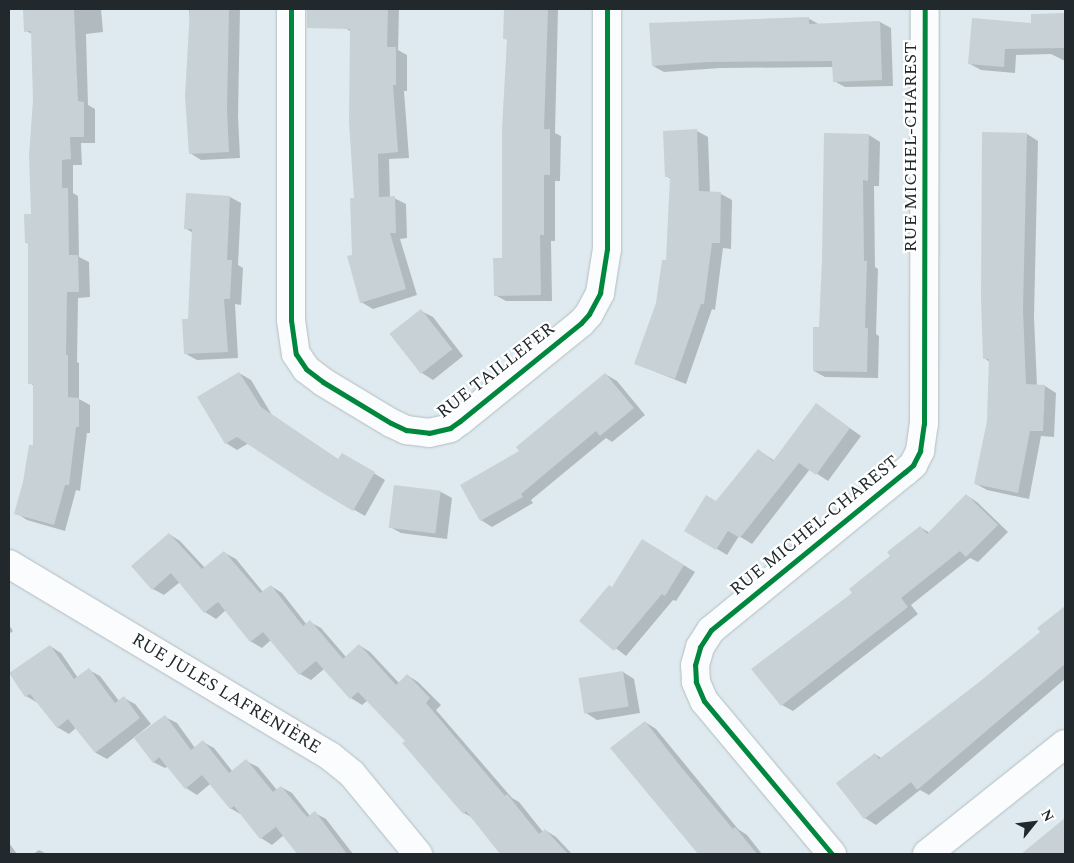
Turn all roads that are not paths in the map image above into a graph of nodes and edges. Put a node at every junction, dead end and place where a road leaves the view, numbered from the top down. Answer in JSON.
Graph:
{"nodes":[{"id":1,"x":290,"y":9,"type":"edge"},
{"id":2,"x":607,"y":9,"type":"edge"},
{"id":3,"x":925,"y":9,"type":"edge"},
{"id":4,"x":9,"y":564,"type":"edge"},
{"id":5,"x":1065,"y":744,"type":"edge"},
{"id":6,"x":418,"y":854,"type":"edge"},
{"id":7,"x":832,"y":854,"type":"edge"},
{"id":8,"x":927,"y":854,"type":"edge"}],
"edges":[{"from":1,"to":2,"type":"street","name":"RUE TAILLEFER"},
{"from":3,"to":7,"type":"street","name":"RUE MICHEL-CHAREST"},
{"from":4,"to":6,"type":"street","name":"RUE JULES LAFRENIÈRE"},
{"from":5,"to":8,"type":"street"}]}
